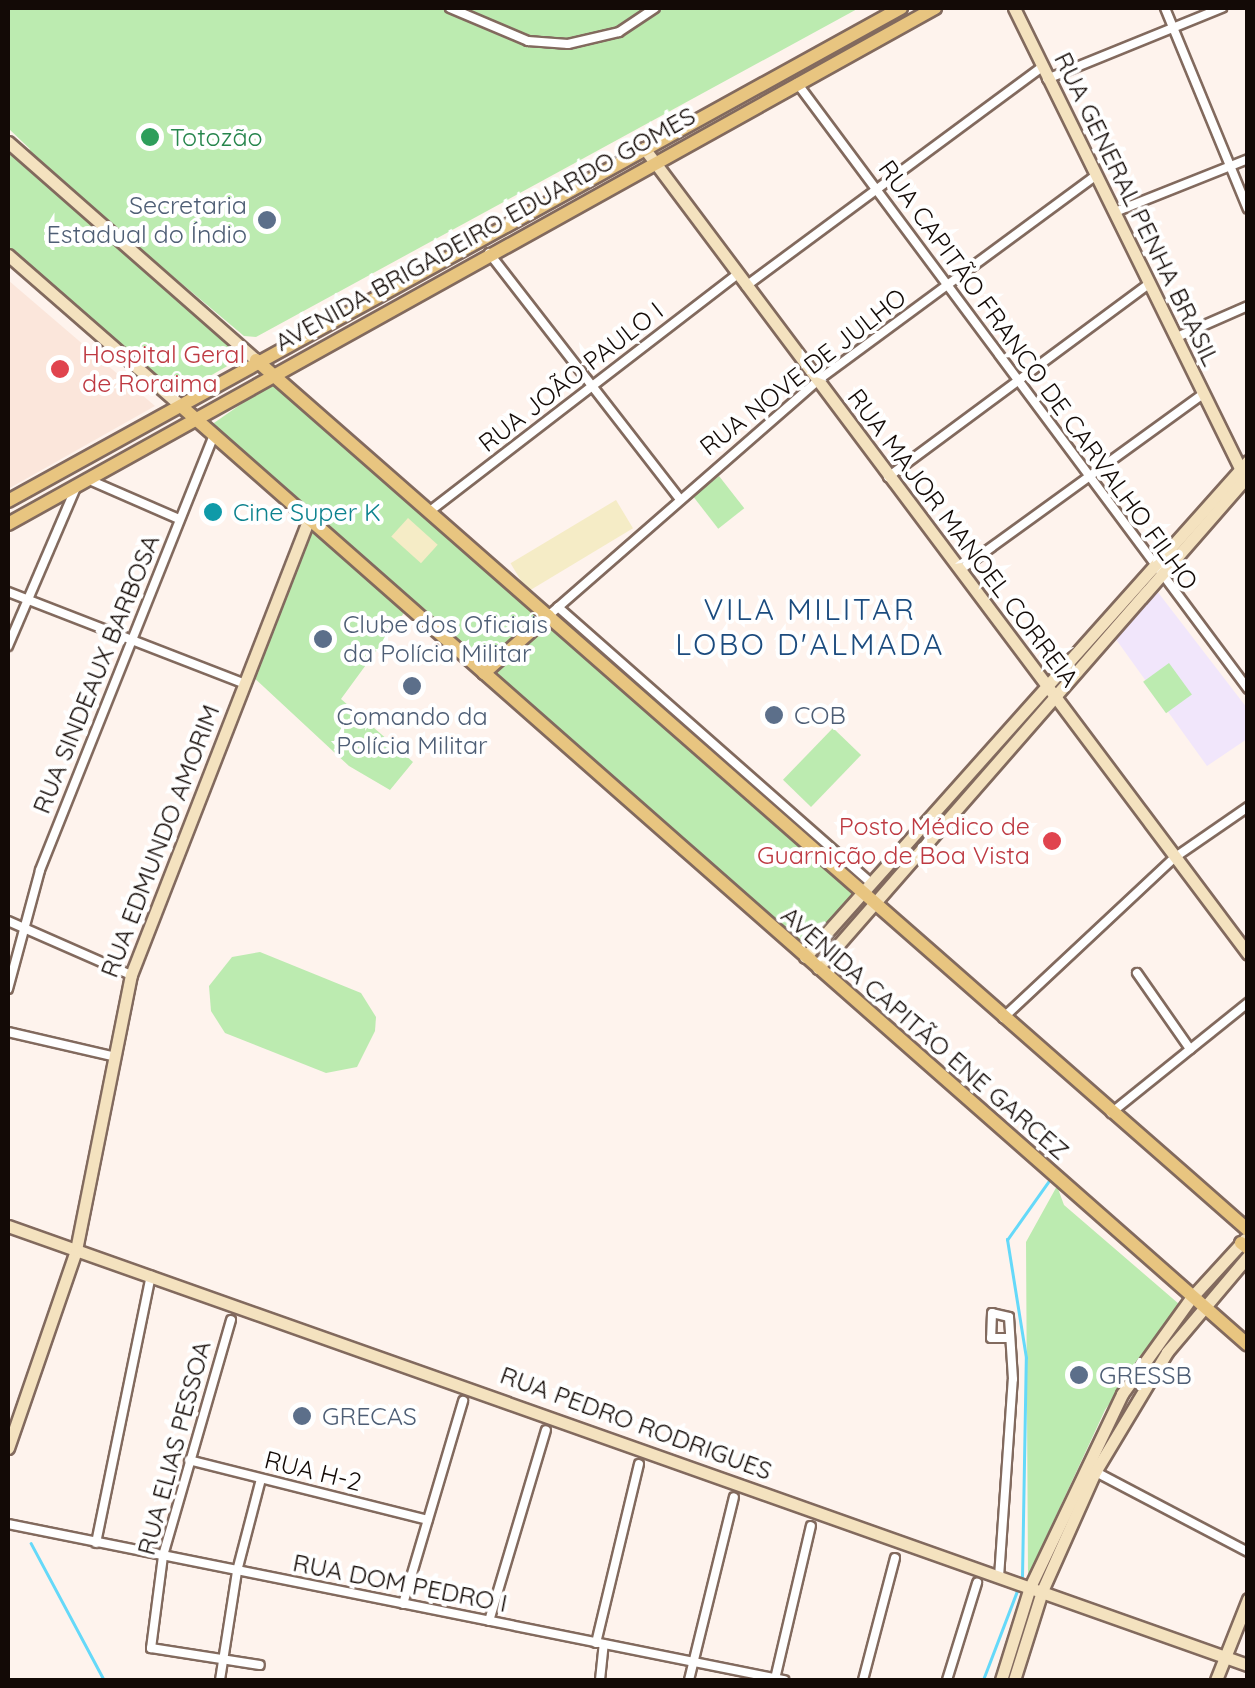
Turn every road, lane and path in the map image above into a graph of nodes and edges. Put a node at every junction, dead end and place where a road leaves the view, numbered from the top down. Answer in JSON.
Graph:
{"nodes":[{"id":1,"x":450,"y":8,"type":"edge"},
{"id":2,"x":655,"y":8,"type":"edge"},
{"id":3,"x":901,"y":8,"type":"edge"},
{"id":4,"x":935,"y":8,"type":"edge"},
{"id":5,"x":1014,"y":8,"type":"edge"},
{"id":6,"x":1165,"y":8,"type":"edge"},
{"id":7,"x":1222,"y":8,"type":"edge"},
{"id":8,"x":1172,"y":23,"type":"junction"},
{"id":9,"x":1044,"y":73,"type":"junction"},
{"id":10,"x":797,"y":83,"type":"junction"},
{"id":11,"x":8,"y":142,"type":"edge"},
{"id":12,"x":644,"y":148,"type":"junction"},
{"id":13,"x":1248,"y":159,"type":"edge"},
{"id":14,"x":654,"y":162,"type":"junction"},
{"id":15,"x":1230,"y":166,"type":"junction"},
{"id":16,"x":1096,"y":175,"type":"junction"},
{"id":17,"x":876,"y":190,"type":"junction"},
{"id":18,"x":1248,"y":209,"type":"edge"},
{"id":19,"x":1115,"y":212,"type":"junction"},
{"id":20,"x":489,"y":253,"type":"junction"},
{"id":21,"x":8,"y":254,"type":"edge"},
{"id":22,"x":736,"y":275,"type":"junction"},
{"id":23,"x":1150,"y":283,"type":"junction"},
{"id":24,"x":947,"y":285,"type":"junction"},
{"id":25,"x":746,"y":286,"type":"junction"},
{"id":26,"x":1248,"y":306,"type":"edge"},
{"id":27,"x":1176,"y":337,"type":"junction"},
{"id":28,"x":256,"y":360,"type":"junction"},
{"id":29,"x":271,"y":373,"type":"junction"},
{"id":30,"x":817,"y":382,"type":"junction"},
{"id":31,"x":1018,"y":382,"type":"junction"},
{"id":32,"x":592,"y":386,"type":"junction"},
{"id":33,"x":1204,"y":394,"type":"junction"},
{"id":34,"x":180,"y":406,"type":"junction"},
{"id":35,"x":195,"y":417,"type":"junction"},
{"id":36,"x":214,"y":434,"type":"junction"},
{"id":37,"x":1243,"y":463,"type":"edge"},
{"id":38,"x":887,"y":478,"type":"junction"},
{"id":39,"x":1088,"y":478,"type":"junction"},
{"id":40,"x":1246,"y":481,"type":"edge"},
{"id":41,"x":82,"y":482,"type":"junction"},
{"id":42,"x":37,"y":485,"type":"junction"},
{"id":43,"x":679,"y":498,"type":"junction"},
{"id":44,"x":8,"y":501,"type":"edge"},
{"id":45,"x":42,"y":505,"type":"junction"},
{"id":46,"x":430,"y":511,"type":"junction"},
{"id":47,"x":309,"y":518,"type":"junction"},
{"id":48,"x":179,"y":519,"type":"junction"},
{"id":49,"x":11,"y":522,"type":"edge"},
{"id":50,"x":1151,"y":564,"type":"junction"},
{"id":51,"x":958,"y":571,"type":"junction"},
{"id":52,"x":1160,"y":576,"type":"junction"},
{"id":53,"x":8,"y":592,"type":"edge"},
{"id":54,"x":27,"y":599,"type":"junction"},
{"id":55,"x":553,"y":612,"type":"junction"},
{"id":56,"x":132,"y":639,"type":"junction"},
{"id":57,"x":8,"y":646,"type":"edge"},
{"id":58,"x":484,"y":673,"type":"junction"},
{"id":59,"x":245,"y":684,"type":"junction"},
{"id":60,"x":1045,"y":684,"type":"junction"},
{"id":61,"x":1248,"y":689,"type":"edge"},
{"id":62,"x":1056,"y":698,"type":"junction"},
{"id":63,"x":968,"y":773,"type":"junction"},
{"id":64,"x":980,"y":782,"type":"junction"},
{"id":65,"x":1248,"y":807,"type":"edge"},
{"id":66,"x":1174,"y":858,"type":"junction"},
{"id":67,"x":888,"y":866,"type":"junction"},
{"id":68,"x":898,"y":876,"type":"junction"},
{"id":69,"x":870,"y":894,"type":"junction"},
{"id":70,"x":8,"y":921,"type":"edge"},
{"id":71,"x":21,"y":926,"type":"junction"},
{"id":72,"x":1248,"y":954,"type":"edge"},
{"id":73,"x":805,"y":957,"type":"junction"},
{"id":74,"x":818,"y":968,"type":"junction"},
{"id":75,"x":1138,"y":973,"type":"dead end"},
{"id":76,"x":131,"y":974,"type":"junction"},
{"id":77,"x":8,"y":990,"type":"edge"},
{"id":78,"x":1248,"y":1003,"type":"edge"},
{"id":79,"x":1003,"y":1018,"type":"junction"},
{"id":80,"x":8,"y":1032,"type":"edge"},
{"id":81,"x":1190,"y":1049,"type":"junction"},
{"id":82,"x":112,"y":1056,"type":"junction"},
{"id":83,"x":1110,"y":1113,"type":"junction"},
{"id":84,"x":8,"y":1226,"type":"edge"},
{"id":85,"x":1246,"y":1243,"type":"edge"},
{"id":86,"x":76,"y":1250,"type":"junction"},
{"id":87,"x":151,"y":1276,"type":"junction"},
{"id":88,"x":1196,"y":1302,"type":"junction"},
{"id":89,"x":231,"y":1320,"type":"dead end"},
{"id":90,"x":1009,"y":1338,"type":"dead end"},
{"id":91,"x":1248,"y":1346,"type":"edge"},
{"id":92,"x":464,"y":1401,"type":"dead end"},
{"id":93,"x":546,"y":1430,"type":"dead end"},
{"id":94,"x":8,"y":1448,"type":"edge"},
{"id":95,"x":189,"y":1460,"type":"junction"},
{"id":96,"x":639,"y":1464,"type":"dead end"},
{"id":97,"x":1083,"y":1465,"type":"junction"},
{"id":98,"x":1095,"y":1472,"type":"junction"},
{"id":99,"x":261,"y":1479,"type":"junction"},
{"id":100,"x":734,"y":1498,"type":"dead end"},
{"id":101,"x":428,"y":1520,"type":"junction"},
{"id":102,"x":8,"y":1524,"type":"edge"},
{"id":103,"x":811,"y":1526,"type":"dead end"},
{"id":104,"x":96,"y":1543,"type":"junction"},
{"id":105,"x":1248,"y":1552,"type":"edge"},
{"id":106,"x":163,"y":1556,"type":"junction"},
{"id":107,"x":895,"y":1558,"type":"dead end"},
{"id":108,"x":237,"y":1570,"type":"junction"},
{"id":109,"x":1002,"y":1577,"type":"junction"},
{"id":110,"x":978,"y":1584,"type":"dead end"},
{"id":111,"x":1033,"y":1588,"type":"junction"},
{"id":112,"x":1248,"y":1599,"type":"edge"},
{"id":113,"x":403,"y":1604,"type":"junction"},
{"id":114,"x":489,"y":1621,"type":"junction"},
{"id":115,"x":600,"y":1644,"type":"junction"},
{"id":116,"x":1224,"y":1656,"type":"junction"},
{"id":117,"x":223,"y":1659,"type":"junction"},
{"id":118,"x":692,"y":1662,"type":"junction"},
{"id":119,"x":260,"y":1665,"type":"dead end"},
{"id":120,"x":1248,"y":1665,"type":"edge"},
{"id":121,"x":220,"y":1680,"type":"edge"},
{"id":122,"x":600,"y":1680,"type":"edge"},
{"id":123,"x":689,"y":1680,"type":"edge"},
{"id":124,"x":780,"y":1680,"type":"edge"},
{"id":125,"x":863,"y":1680,"type":"edge"},
{"id":126,"x":947,"y":1680,"type":"edge"},
{"id":127,"x":1000,"y":1680,"type":"edge"},
{"id":128,"x":1014,"y":1680,"type":"edge"},
{"id":129,"x":1216,"y":1680,"type":"edge"}],
"edges":[{"from":1,"to":2,"type":"street"},
{"from":3,"to":12,"type":"main road","name":"AVENIDA BRIGADEIRO EDUARDO GOMES"},
{"from":4,"to":10,"type":"main road","name":"AVENIDA BRIGADEIRO EDUARDO GOMES"},
{"from":5,"to":9,"type":"street","name":"RUA GENERAL PENHA BRASIL"},
{"from":6,"to":8,"type":"street"},
{"from":7,"to":8,"type":"street"},
{"from":8,"to":9,"type":"street"},
{"from":8,"to":15,"type":"street"},
{"from":9,"to":16,"type":"street","name":"RUA GENERAL PENHA BRASIL"},
{"from":9,"to":17,"type":"street"},
{"from":10,"to":14,"type":"main road","name":"AVENIDA BRIGADEIRO EDUARDO GOMES"},
{"from":10,"to":17,"type":"street","name":"RUA CAPITÃO FRANCO DE CARVALHO FILHO"},
{"from":11,"to":28,"type":"street"},
{"from":12,"to":14,"type":"street","name":"RUA MAJOR MANOEL CORREIA"},
{"from":12,"to":28,"type":"main road","name":"AVENIDA BRIGADEIRO EDUARDO GOMES"},
{"from":13,"to":15,"type":"street"},
{"from":14,"to":20,"type":"main road","name":"AVENIDA BRIGADEIRO EDUARDO GOMES"},
{"from":14,"to":22,"type":"street","name":"RUA MAJOR MANOEL CORREIA"},
{"from":15,"to":18,"type":"street"},
{"from":15,"to":19,"type":"street"},
{"from":16,"to":19,"type":"street","name":"RUA GENERAL PENHA BRASIL"},
{"from":16,"to":24,"type":"street","name":"RUA NOVE DE JULHO"},
{"from":17,"to":24,"type":"street","name":"RUA CAPITÃO FRANCO DE CARVALHO FILHO"},
{"from":17,"to":25,"type":"street"},
{"from":19,"to":23,"type":"street","name":"RUA GENERAL PENHA BRASIL"},
{"from":20,"to":29,"type":"main road","name":"AVENIDA BRIGADEIRO EDUARDO GOMES"},
{"from":20,"to":32,"type":"street"},
{"from":21,"to":34,"type":"street","name":"AVENIDA CAPITÃO ENE GARCEZ"},
{"from":22,"to":25,"type":"street","name":"RUA MAJOR MANOEL CORREIA"},
{"from":22,"to":32,"type":"street","name":"RUA JOÃO PAULO I"},
{"from":23,"to":27,"type":"street","name":"RUA GENERAL PENHA BRASIL"},
{"from":23,"to":31,"type":"street"},
{"from":24,"to":30,"type":"street","name":"RUA NOVE DE JULHO"},
{"from":24,"to":31,"type":"street","name":"RUA CAPITÃO FRANCO DE CARVALHO FILHO"},
{"from":25,"to":30,"type":"street","name":"RUA MAJOR MANOEL CORREIA"},
{"from":26,"to":27,"type":"street"},
{"from":27,"to":33,"type":"street","name":"RUA GENERAL PENHA BRASIL"},
{"from":28,"to":29,"type":"main road"},
{"from":28,"to":34,"type":"main road","name":"AVENIDA BRIGADEIRO EDUARDO GOMES"},
{"from":29,"to":35,"type":"main road","name":"AVENIDA BRIGADEIRO EDUARDO GOMES"},
{"from":29,"to":46,"type":"main road"},
{"from":30,"to":38,"type":"street","name":"RUA MAJOR MANOEL CORREIA"},
{"from":30,"to":43,"type":"street","name":"RUA NOVE DE JULHO"},
{"from":31,"to":38,"type":"street"},
{"from":31,"to":39,"type":"street","name":"RUA CAPITÃO FRANCO DE CARVALHO FILHO"},
{"from":32,"to":43,"type":"street"},
{"from":32,"to":46,"type":"street","name":"RUA JOÃO PAULO I"},
{"from":33,"to":37,"type":"street","name":"RUA GENERAL PENHA BRASIL"},
{"from":33,"to":39,"type":"street"},
{"from":34,"to":35,"type":"main road","name":"AVENIDA CAPITÃO ENE GARCEZ"},
{"from":34,"to":42,"type":"main road","name":"AVENIDA BRIGADEIRO EDUARDO GOMES"},
{"from":35,"to":36,"type":"main road","name":"AVENIDA CAPITÃO ENE GARCEZ"},
{"from":35,"to":41,"type":"main road","name":"AVENIDA BRIGADEIRO EDUARDO GOMES"},
{"from":36,"to":47,"type":"main road","name":"AVENIDA CAPITÃO ENE GARCEZ"},
{"from":36,"to":48,"type":"street","name":"RUA SINDEAUX BARBOSA"},
{"from":37,"to":40,"type":"street","name":"RUA GENERAL PENHA BRASIL"},
{"from":37,"to":50,"type":"street"},
{"from":38,"to":51,"type":"street","name":"RUA MAJOR MANOEL CORREIA"},
{"from":39,"to":50,"type":"street","name":"RUA CAPITÃO FRANCO DE CARVALHO FILHO"},
{"from":39,"to":51,"type":"street"},
{"from":40,"to":52,"type":"street"},
{"from":41,"to":45,"type":"main road","name":"AVENIDA BRIGADEIRO EDUARDO GOMES"},
{"from":41,"to":48,"type":"street"},
{"from":41,"to":54,"type":"street"},
{"from":42,"to":44,"type":"main road","name":"AVENIDA BRIGADEIRO EDUARDO GOMES"},
{"from":42,"to":45,"type":"main road"},
{"from":43,"to":55,"type":"street","name":"RUA NOVE DE JULHO"},
{"from":44,"to":49,"type":"main road"},
{"from":45,"to":49,"type":"main road","name":"AVENIDA BRIGADEIRO EDUARDO GOMES"},
{"from":46,"to":55,"type":"main road"},
{"from":47,"to":58,"type":"main road","name":"AVENIDA CAPITÃO ENE GARCEZ"},
{"from":47,"to":59,"type":"street","name":"RUA EDMUNDO AMORIM"},
{"from":48,"to":56,"type":"street","name":"RUA SINDEAUX BARBOSA"},
{"from":50,"to":52,"type":"street","name":"RUA CAPITÃO FRANCO DE CARVALHO FILHO"},
{"from":50,"to":60,"type":"street"},
{"from":51,"to":60,"type":"street","name":"RUA MAJOR MANOEL CORREIA"},
{"from":52,"to":61,"type":"street","name":"RUA CAPITÃO FRANCO DE CARVALHO FILHO"},
{"from":52,"to":62,"type":"street"},
{"from":53,"to":54,"type":"street"},
{"from":54,"to":56,"type":"street"},
{"from":54,"to":57,"type":"street"},
{"from":55,"to":58,"type":"main road"},
{"from":55,"to":69,"type":"main road"},
{"from":56,"to":59,"type":"street"},
{"from":56,"to":71,"type":"street","name":"RUA SINDEAUX BARBOSA"},
{"from":58,"to":73,"type":"main road","name":"AVENIDA CAPITÃO ENE GARCEZ"},
{"from":59,"to":76,"type":"street","name":"RUA EDMUNDO AMORIM"},
{"from":60,"to":62,"type":"street","name":"RUA MAJOR MANOEL CORREIA"},
{"from":60,"to":63,"type":"street"},
{"from":62,"to":64,"type":"street"},
{"from":62,"to":66,"type":"street","name":"RUA MAJOR MANOEL CORREIA"},
{"from":63,"to":64,"type":"street"},
{"from":63,"to":67,"type":"street"},
{"from":64,"to":68,"type":"street"},
{"from":65,"to":66,"type":"street"},
{"from":66,"to":72,"type":"street","name":"RUA MAJOR MANOEL CORREIA"},
{"from":66,"to":79,"type":"street"},
{"from":67,"to":68,"type":"street"},
{"from":67,"to":69,"type":"street"},
{"from":68,"to":69,"type":"street"},
{"from":69,"to":73,"type":"street"},
{"from":69,"to":74,"type":"street"},
{"from":69,"to":79,"type":"main road"},
{"from":70,"to":71,"type":"street"},
{"from":71,"to":76,"type":"street"},
{"from":71,"to":77,"type":"street","name":"RUA SINDEAUX BARBOSA"},
{"from":73,"to":74,"type":"main road","name":"AVENIDA CAPITÃO ENE GARCEZ"},
{"from":74,"to":88,"type":"main road","name":"AVENIDA CAPITÃO ENE GARCEZ"},
{"from":75,"to":81,"type":"street"},
{"from":76,"to":82,"type":"street","name":"RUA EDMUNDO AMORIM"},
{"from":78,"to":81,"type":"street"},
{"from":79,"to":83,"type":"main road"},
{"from":80,"to":82,"type":"street"},
{"from":81,"to":83,"type":"street"},
{"from":82,"to":86,"type":"street","name":"RUA EDMUNDO AMORIM"},
{"from":83,"to":85,"type":"main road"},
{"from":84,"to":86,"type":"street","name":"RUA PEDRO RODRIGUES"},
{"from":85,"to":88,"type":"street"},
{"from":86,"to":87,"type":"street","name":"RUA PEDRO RODRIGUES"},
{"from":86,"to":94,"type":"street","name":"RUA EDMUNDO AMORIM"},
{"from":87,"to":104,"type":"street"},
{"from":87,"to":109,"type":"street","name":"RUA PEDRO RODRIGUES"},
{"from":88,"to":91,"type":"main road","name":"AVENIDA CAPITÃO ENE GARCEZ"},
{"from":88,"to":97,"type":"street"},
{"from":88,"to":98,"type":"street"},
{"from":89,"to":95,"type":"street","name":"RUA ELIAS PESSOA"},
{"from":90,"to":109,"type":"street"},
{"from":92,"to":101,"type":"street"},
{"from":93,"to":114,"type":"street"},
{"from":95,"to":99,"type":"street","name":"RUA H-2"},
{"from":95,"to":106,"type":"street","name":"RUA ELIAS PESSOA"},
{"from":96,"to":115,"type":"street"},
{"from":97,"to":98,"type":"street"},
{"from":97,"to":111,"type":"street"},
{"from":98,"to":105,"type":"street"},
{"from":98,"to":111,"type":"street"},
{"from":99,"to":101,"type":"street","name":"RUA H-2"},
{"from":99,"to":108,"type":"street"},
{"from":100,"to":118,"type":"street"},
{"from":101,"to":113,"type":"street"},
{"from":102,"to":104,"type":"street","name":"RUA DOM PEDRO I"},
{"from":103,"to":124,"type":"street"},
{"from":104,"to":106,"type":"street","name":"RUA DOM PEDRO I"},
{"from":106,"to":108,"type":"street","name":"RUA DOM PEDRO I"},
{"from":106,"to":117,"type":"street","name":"RUA ELIAS PESSOA"},
{"from":107,"to":125,"type":"street"},
{"from":108,"to":113,"type":"street","name":"RUA DOM PEDRO I"},
{"from":108,"to":117,"type":"street"},
{"from":109,"to":111,"type":"street","name":"RUA PEDRO RODRIGUES"},
{"from":110,"to":126,"type":"street"},
{"from":111,"to":116,"type":"street","name":"RUA PEDRO RODRIGUES"},
{"from":111,"to":127,"type":"street"},
{"from":111,"to":128,"type":"street"},
{"from":112,"to":116,"type":"street"},
{"from":113,"to":114,"type":"street","name":"RUA DOM PEDRO I"},
{"from":114,"to":115,"type":"street","name":"RUA DOM PEDRO I"},
{"from":115,"to":118,"type":"street","name":"RUA DOM PEDRO I"},
{"from":115,"to":122,"type":"street"},
{"from":116,"to":120,"type":"street","name":"RUA PEDRO RODRIGUES"},
{"from":116,"to":129,"type":"street"},
{"from":117,"to":119,"type":"street"},
{"from":117,"to":121,"type":"street"},
{"from":118,"to":123,"type":"street"},
{"from":118,"to":124,"type":"street","name":"RUA DOM PEDRO I"}]}
